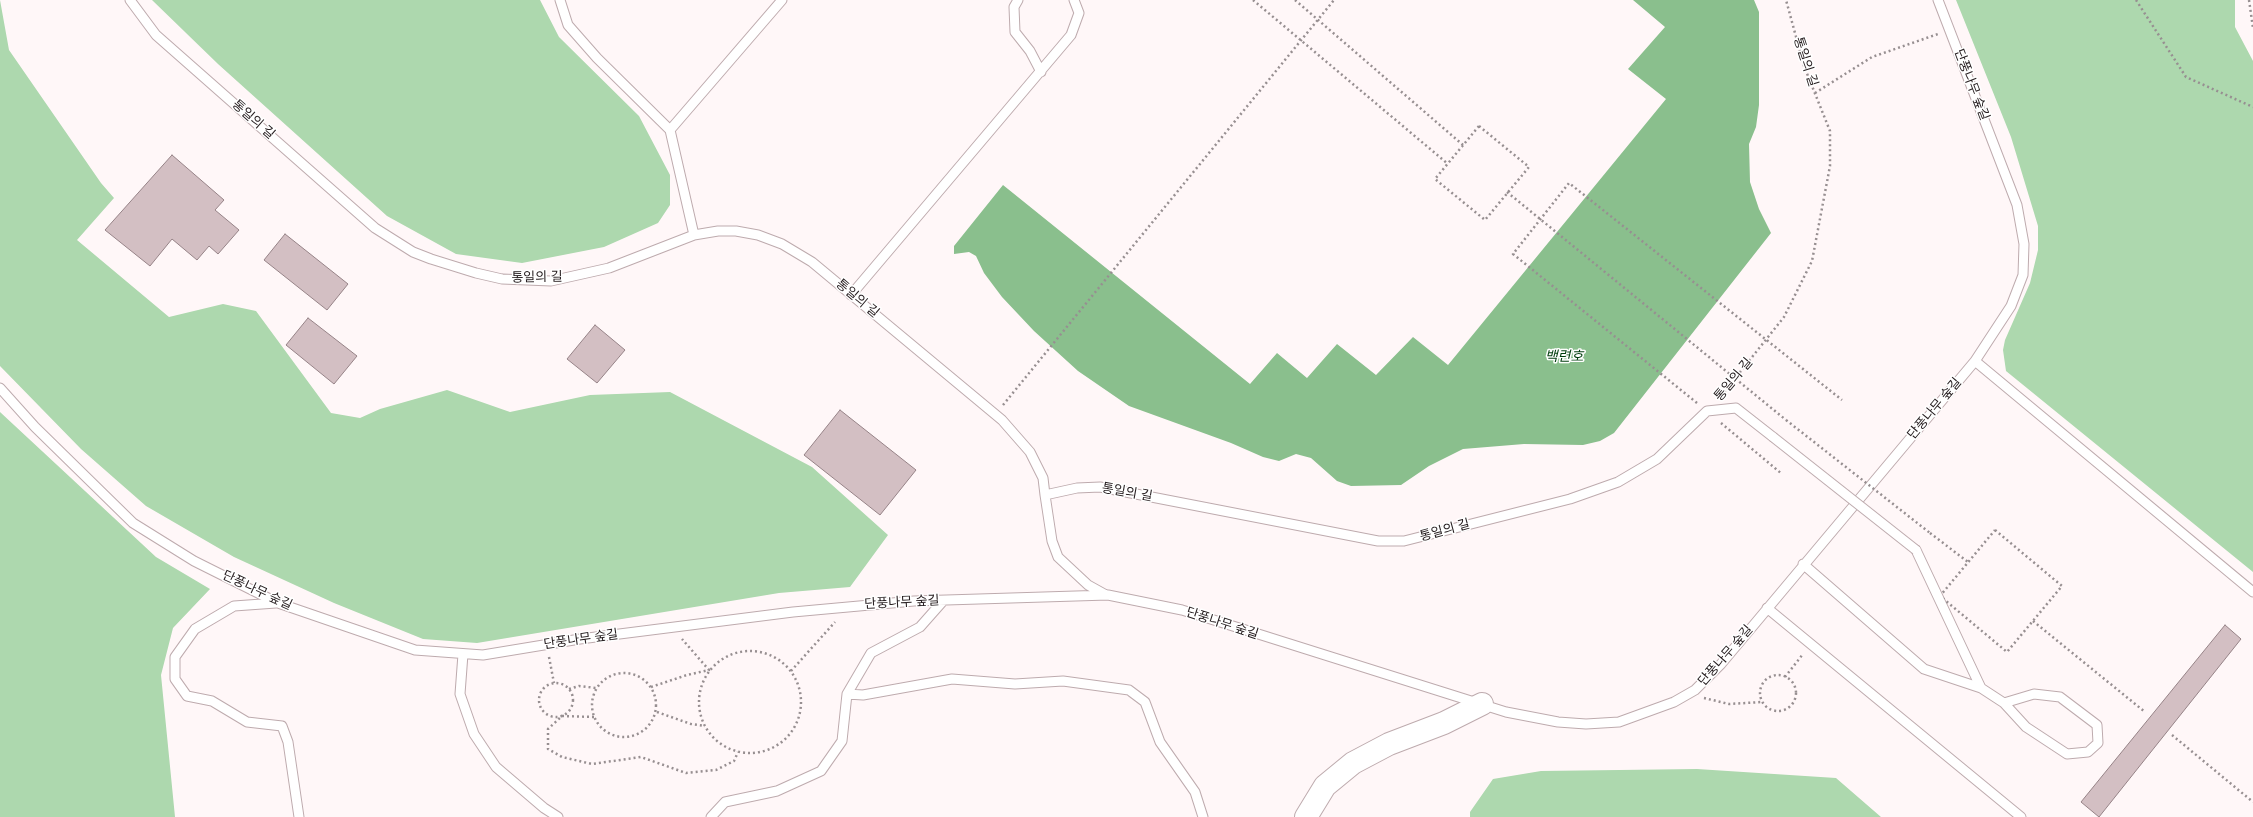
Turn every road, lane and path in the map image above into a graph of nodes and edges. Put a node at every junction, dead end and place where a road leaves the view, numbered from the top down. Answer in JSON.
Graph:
{"nodes":[{"id":1,"x":130,"y":0,"type":"edge"},
{"id":2,"x":560,"y":0,"type":"edge"},
{"id":3,"x":782,"y":0,"type":"edge"},
{"id":4,"x":1018,"y":0,"type":"edge"},
{"id":5,"x":1074,"y":0,"type":"edge"},
{"id":6,"x":1253,"y":0,"type":"edge"},
{"id":7,"x":1295,"y":0,"type":"edge"},
{"id":8,"x":1334,"y":0,"type":"edge"},
{"id":9,"x":1786,"y":0,"type":"edge"},
{"id":10,"x":1938,"y":0,"type":"edge"},
{"id":11,"x":2136,"y":0,"type":"edge"},
{"id":12,"x":2249,"y":0,"type":"edge"},
{"id":13,"x":1319,"y":19,"type":"junction"},
{"id":14,"x":2253,"y":28,"type":"edge"},
{"id":15,"x":1949,"y":30,"type":"junction"},
{"id":16,"x":1302,"y":39,"type":"junction"},
{"id":17,"x":1041,"y":72,"type":"junction"},
{"id":18,"x":1815,"y":93,"type":"junction"},
{"id":19,"x":2253,"y":107,"type":"edge"},
{"id":20,"x":670,"y":130,"type":"junction"},
{"id":21,"x":1463,"y":145,"type":"junction"},
{"id":22,"x":1448,"y":164,"type":"junction"},
{"id":23,"x":1507,"y":192,"type":"junction"},
{"id":24,"x":1540,"y":219,"type":"junction"},
{"id":25,"x":694,"y":235,"type":"junction"},
{"id":26,"x":851,"y":295,"type":"junction"},
{"id":27,"x":1766,"y":340,"type":"junction"},
{"id":28,"x":1975,"y":361,"type":"junction"},
{"id":29,"x":1665,"y":376,"type":"dead end"},
{"id":30,"x":1736,"y":379,"type":"junction"},
{"id":31,"x":0,"y":388,"type":"edge"},
{"id":32,"x":1842,"y":400,"type":"dead end"},
{"id":33,"x":1707,"y":411,"type":"junction"},
{"id":34,"x":995,"y":415,"type":"junction"},
{"id":35,"x":1759,"y":455,"type":"dead end"},
{"id":36,"x":1782,"y":474,"type":"dead end"},
{"id":37,"x":1045,"y":495,"type":"junction"},
{"id":38,"x":1968,"y":562,"type":"junction"},
{"id":39,"x":1804,"y":564,"type":"junction"},
{"id":40,"x":2253,"y":592,"type":"edge"},
{"id":41,"x":1108,"y":595,"type":"junction"},
{"id":42,"x":944,"y":601,"type":"junction"},
{"id":43,"x":278,"y":603,"type":"junction"},
{"id":44,"x":848,"y":607,"type":"junction"},
{"id":45,"x":1767,"y":608,"type":"junction"},
{"id":46,"x":2033,"y":621,"type":"junction"},
{"id":47,"x":672,"y":627,"type":"junction"},
{"id":48,"x":1811,"y":644,"type":"junction"},
{"id":49,"x":547,"y":645,"type":"junction"},
{"id":50,"x":463,"y":654,"type":"junction"},
{"id":51,"x":709,"y":670,"type":"junction"},
{"id":52,"x":791,"y":671,"type":"junction"},
{"id":53,"x":1785,"y":677,"type":"junction"},
{"id":54,"x":554,"y":683,"type":"junction"},
{"id":55,"x":651,"y":687,"type":"junction"},
{"id":56,"x":596,"y":688,"type":"junction"},
{"id":57,"x":1981,"y":688,"type":"junction"},
{"id":58,"x":569,"y":689,"type":"junction"},
{"id":59,"x":847,"y":694,"type":"junction"},
{"id":60,"x":1688,"y":694,"type":"junction"},
{"id":61,"x":1762,"y":702,"type":"junction"},
{"id":62,"x":2004,"y":703,"type":"junction"},
{"id":63,"x":1482,"y":704,"type":"junction"},
{"id":64,"x":657,"y":712,"type":"junction"},
{"id":65,"x":2145,"y":712,"type":"dead end"},
{"id":66,"x":562,"y":716,"type":"junction"},
{"id":67,"x":594,"y":717,"type":"junction"},
{"id":68,"x":705,"y":726,"type":"junction"},
{"id":69,"x":2172,"y":736,"type":"dead end"},
{"id":70,"x":738,"y":752,"type":"junction"},
{"id":71,"x":2253,"y":802,"type":"edge"},
{"id":72,"x":299,"y":817,"type":"edge"},
{"id":73,"x":558,"y":817,"type":"edge"},
{"id":74,"x":711,"y":817,"type":"edge"},
{"id":75,"x":1203,"y":817,"type":"edge"},
{"id":76,"x":1306,"y":817,"type":"edge"},
{"id":77,"x":2021,"y":817,"type":"edge"}],
"edges":[{"from":1,"to":25,"type":"lane","name":"통일의 길"},
{"from":2,"to":20,"type":"lane"},
{"from":3,"to":20,"type":"lane"},
{"from":4,"to":17,"type":"lane"},
{"from":5,"to":17,"type":"lane"},
{"from":6,"to":16,"type":"path"},
{"from":7,"to":13,"type":"path"},
{"from":8,"to":13,"type":"path"},
{"from":9,"to":18,"type":"path","name":"통일의 길"},
{"from":10,"to":15,"type":"lane","name":"단풍나무 숲길"},
{"from":11,"to":19,"type":"path"},
{"from":12,"to":14,"type":"path"},
{"from":13,"to":16,"type":"path"},
{"from":13,"to":21,"type":"path"},
{"from":15,"to":18,"type":"path"},
{"from":15,"to":28,"type":"lane","name":"단풍나무 숲길"},
{"from":16,"to":22,"type":"path"},
{"from":16,"to":34,"type":"path"},
{"from":17,"to":26,"type":"lane"},
{"from":18,"to":27,"type":"path","name":"통일의 길"},
{"from":20,"to":25,"type":"lane"},
{"from":21,"to":22,"type":"path"},
{"from":21,"to":23,"type":"path"},
{"from":22,"to":23,"type":"path"},
{"from":23,"to":24,"type":"path"},
{"from":24,"to":27,"type":"path"},
{"from":24,"to":29,"type":"path"},
{"from":24,"to":30,"type":"path"},
{"from":25,"to":26,"type":"lane","name":"통일의 길"},
{"from":26,"to":34,"type":"lane","name":"통일의 길"},
{"from":27,"to":30,"type":"path","name":"통일의 길"},
{"from":27,"to":32,"type":"path"},
{"from":28,"to":39,"type":"lane","name":"단풍나무 숲길"},
{"from":28,"to":40,"type":"lane"},
{"from":30,"to":33,"type":"path","name":"통일의 길"},
{"from":30,"to":38,"type":"path","bridge":true},
{"from":31,"to":43,"type":"lane","name":"단풍나무 숲길"},
{"from":33,"to":37,"type":"lane","name":"통일의 길"},
{"from":33,"to":57,"type":"lane","bridge":true},
{"from":34,"to":37,"type":"lane","name":"통일의 길"},
{"from":35,"to":36,"type":"path"},
{"from":37,"to":41,"type":"lane"},
{"from":38,"to":46,"type":"path"},
{"from":38,"to":46,"type":"path"},
{"from":39,"to":45,"type":"lane","name":"단풍나무 숲길"},
{"from":39,"to":57,"type":"lane"},
{"from":41,"to":42,"type":"lane","name":"단풍나무 숲길"},
{"from":41,"to":63,"type":"lane","name":"단풍나무 숲길"},
{"from":42,"to":44,"type":"lane","name":"단풍나무 숲길"},
{"from":42,"to":59,"type":"lane"},
{"from":43,"to":50,"type":"lane","name":"단풍나무 숲길"},
{"from":43,"to":72,"type":"lane"},
{"from":44,"to":47,"type":"lane","name":"단풍나무 숲길"},
{"from":44,"to":52,"type":"path"},
{"from":45,"to":48,"type":"lane"},
{"from":45,"to":60,"type":"lane","name":"단풍나무 숲길"},
{"from":46,"to":65,"type":"path"},
{"from":47,"to":49,"type":"lane","name":"단풍나무 숲길"},
{"from":47,"to":51,"type":"path"},
{"from":48,"to":53,"type":"path"},
{"from":48,"to":77,"type":"lane"},
{"from":49,"to":50,"type":"lane","name":"단풍나무 숲길"},
{"from":49,"to":54,"type":"path"},
{"from":50,"to":73,"type":"lane"},
{"from":51,"to":52,"type":"path"},
{"from":51,"to":55,"type":"path"},
{"from":51,"to":68,"type":"path"},
{"from":52,"to":70,"type":"path"},
{"from":53,"to":61,"type":"path"},
{"from":53,"to":61,"type":"path"},
{"from":54,"to":58,"type":"path"},
{"from":54,"to":66,"type":"path"},
{"from":55,"to":56,"type":"path"},
{"from":55,"to":64,"type":"path"},
{"from":56,"to":58,"type":"path"},
{"from":56,"to":67,"type":"path"},
{"from":57,"to":62,"type":"lane"},
{"from":58,"to":66,"type":"path"},
{"from":59,"to":74,"type":"lane"},
{"from":59,"to":75,"type":"lane"},
{"from":60,"to":61,"type":"path"},
{"from":60,"to":63,"type":"lane","name":"단풍나무 숲길"},
{"from":62,"to":62,"type":"lane"},
{"from":63,"to":76,"type":"street"},
{"from":64,"to":67,"type":"path"},
{"from":64,"to":68,"type":"path"},
{"from":66,"to":67,"type":"path"},
{"from":66,"to":70,"type":"path"},
{"from":68,"to":70,"type":"path"},
{"from":69,"to":71,"type":"path"}]}
